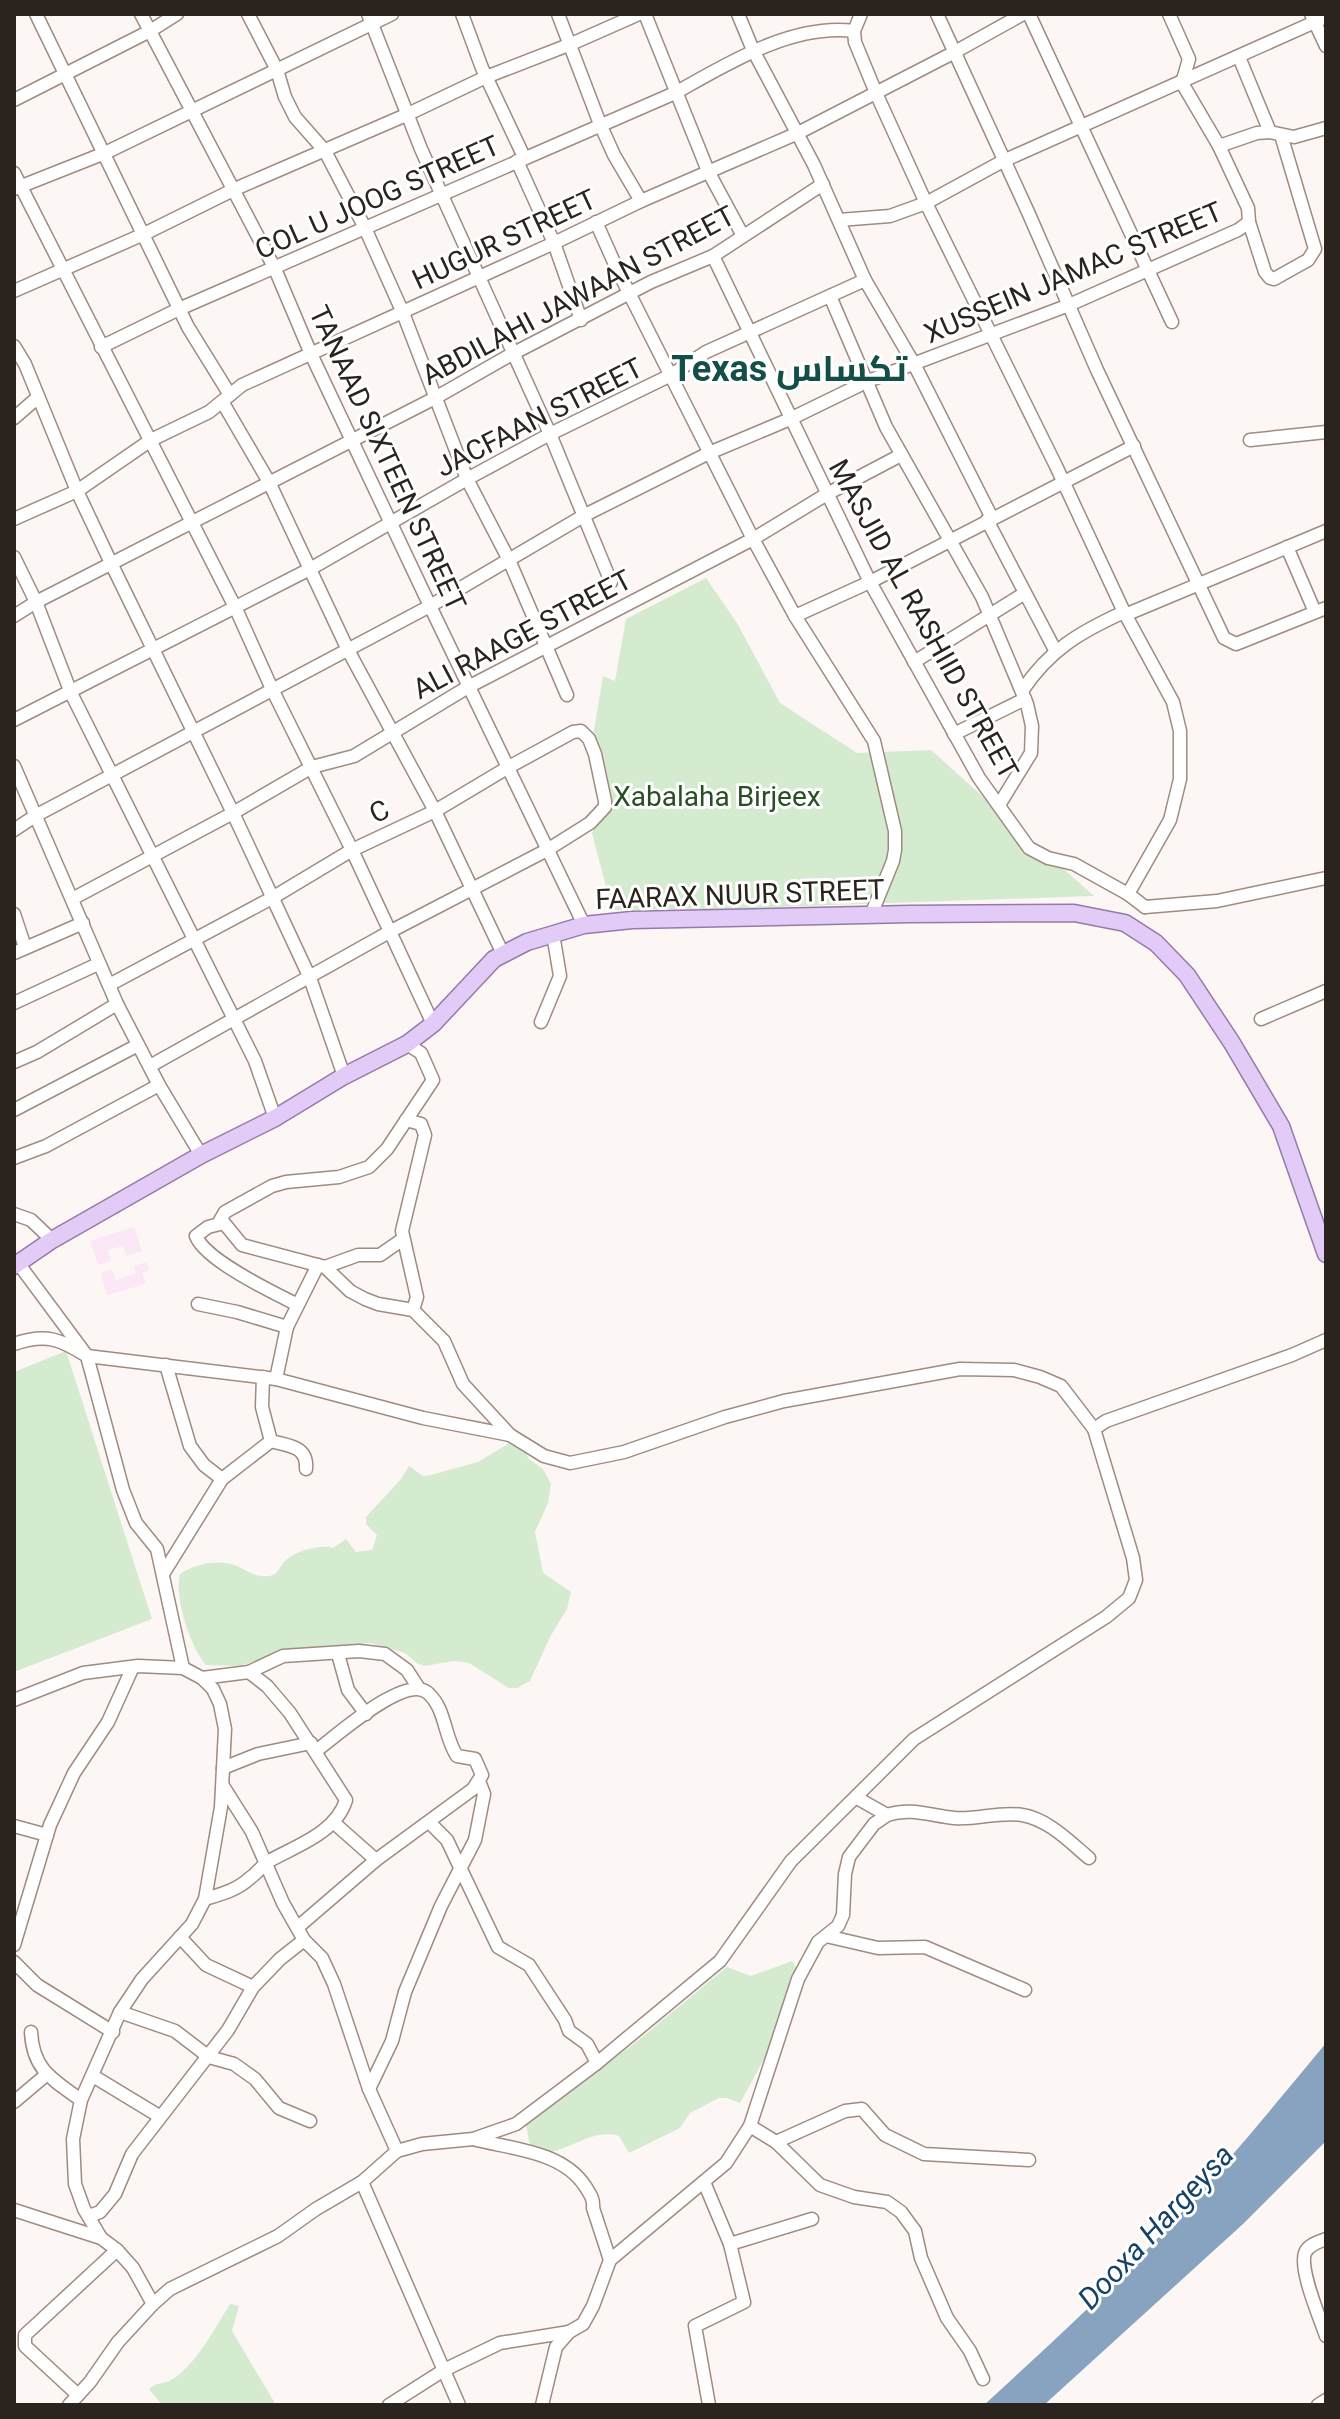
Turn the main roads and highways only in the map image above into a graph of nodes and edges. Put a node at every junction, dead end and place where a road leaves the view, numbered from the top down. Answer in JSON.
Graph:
{"nodes":[{"id":1,"x":1321,"y":1224,"type":"edge"},
{"id":2,"x":1326,"y":1254,"type":"edge"},
{"id":3,"x":16,"y":1265,"type":"edge"}],
"edges":[{"from":1,"to":2,"type":"main road","name":"FAARAX NUUR STREET"},
{"from":1,"to":3,"type":"main road","name":"FAARAX NUUR STREET"}]}
